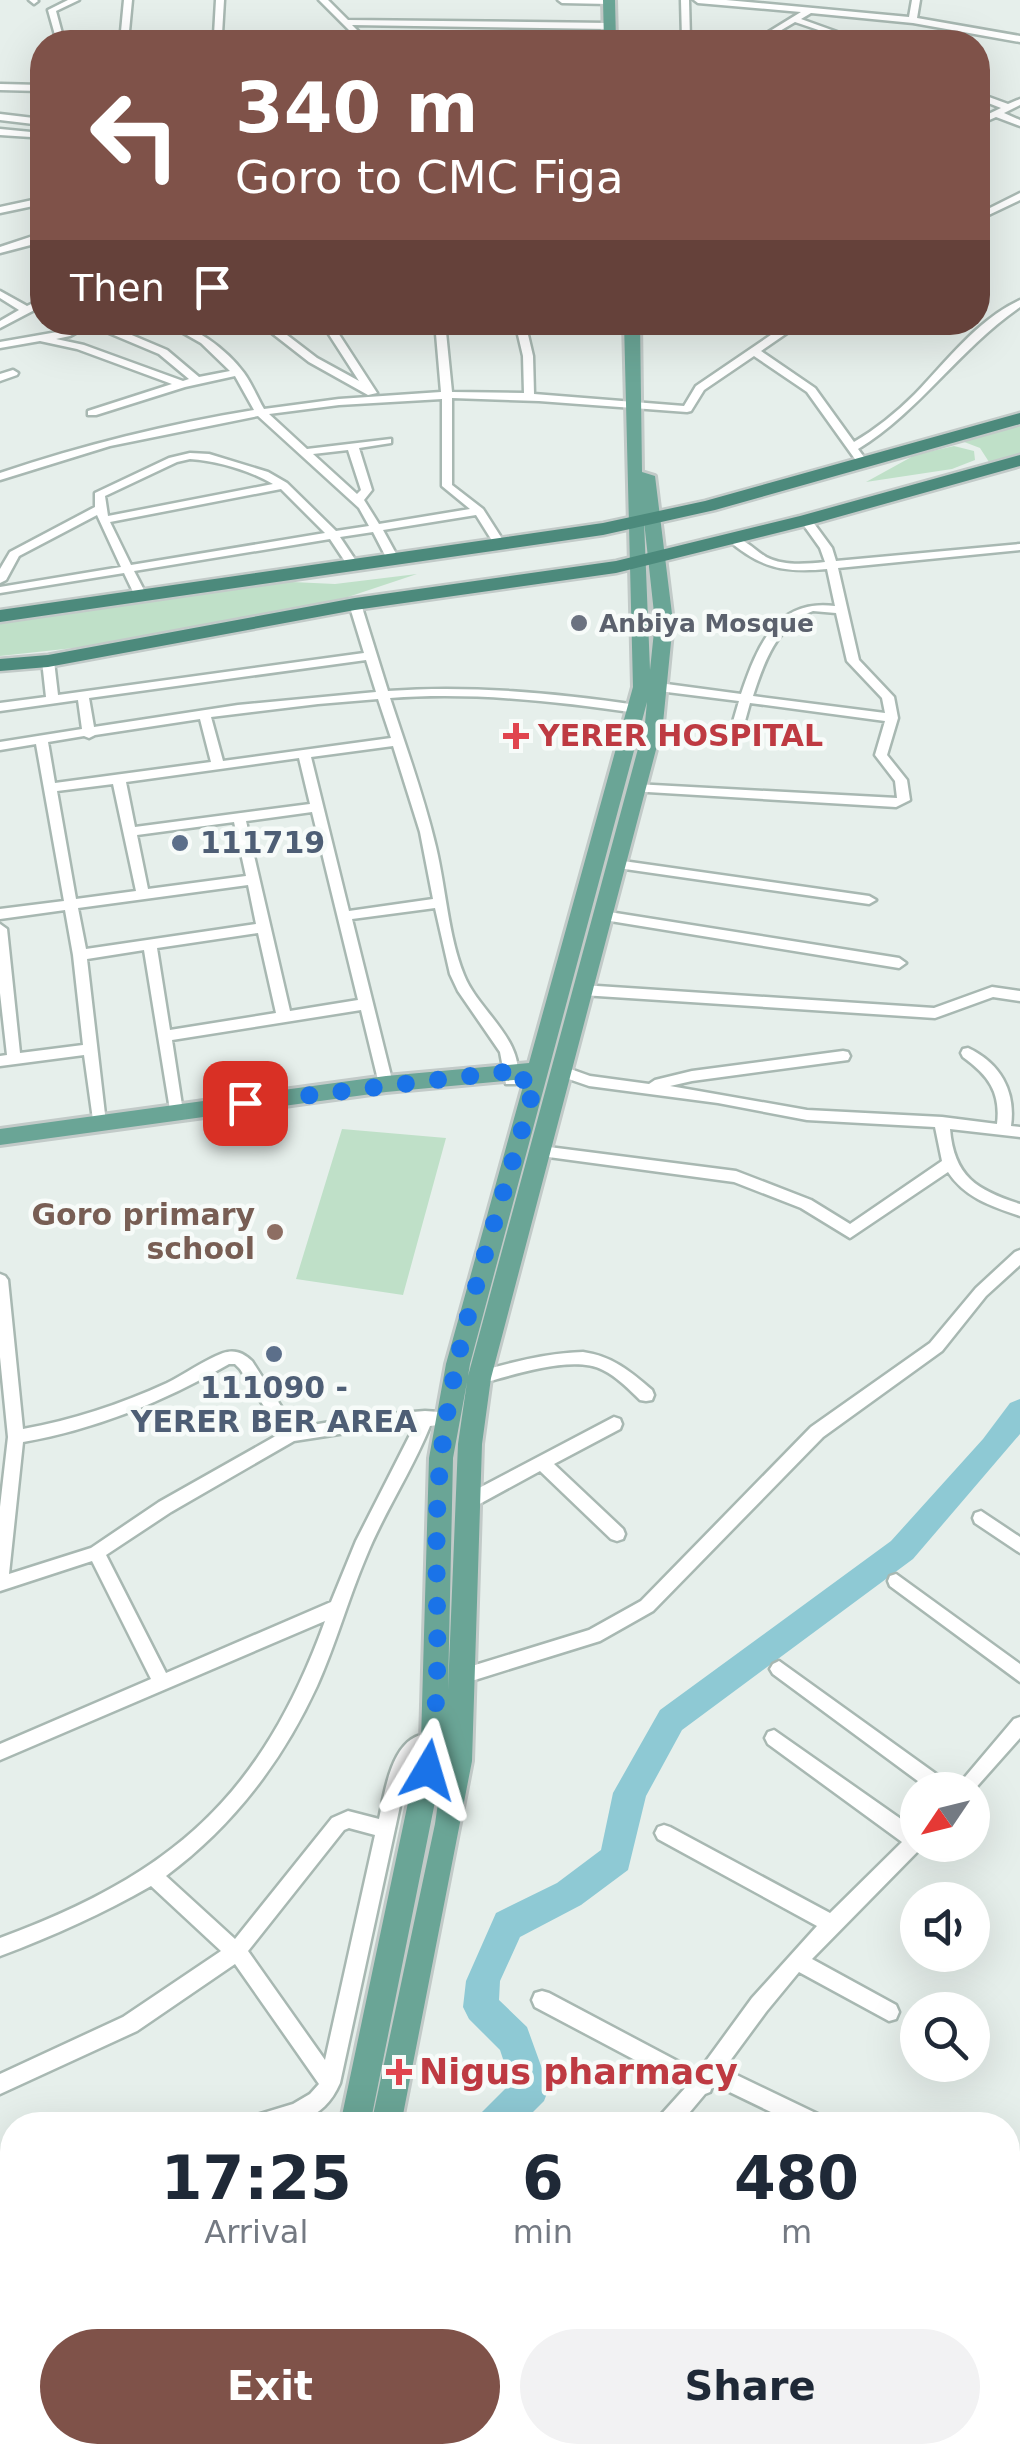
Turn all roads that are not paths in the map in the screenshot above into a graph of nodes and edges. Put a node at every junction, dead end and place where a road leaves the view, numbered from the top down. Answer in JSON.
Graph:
{"nodes":[{"id":1,"x":75,"y":0,"type":"edge"},
{"id":2,"x":128,"y":0,"type":"edge"},
{"id":3,"x":220,"y":0,"type":"edge"},
{"id":4,"x":324,"y":0,"type":"edge"},
{"id":5,"x":562,"y":0,"type":"edge"},
{"id":6,"x":609,"y":0,"type":"edge"},
{"id":7,"x":685,"y":0,"type":"edge"},
{"id":8,"x":698,"y":0,"type":"edge"},
{"id":9,"x":845,"y":0,"type":"edge"},
{"id":10,"x":916,"y":0,"type":"edge"},
{"id":11,"x":599,"y":1,"type":"edge"},
{"id":12,"x":810,"y":10,"type":"junction"},
{"id":13,"x":840,"y":13,"type":"junction"},
{"id":14,"x":794,"y":19,"type":"junction"},
{"id":15,"x":914,"y":20,"type":"junction"},
{"id":16,"x":349,"y":22,"type":"junction"},
{"id":17,"x":604,"y":26,"type":"junction"},
{"id":18,"x":57,"y":30,"type":"edge"},
{"id":19,"x":125,"y":30,"type":"edge"},
{"id":20,"x":217,"y":30,"type":"edge"},
{"id":21,"x":355,"y":30,"type":"edge"},
{"id":22,"x":603,"y":30,"type":"edge"},
{"id":23,"x":606,"y":30,"type":"edge"},
{"id":24,"x":686,"y":30,"type":"edge"},
{"id":25,"x":776,"y":30,"type":"edge"},
{"id":26,"x":827,"y":30,"type":"edge"},
{"id":27,"x":965,"y":30,"type":"edge"},
{"id":28,"x":990,"y":35,"type":"edge"},
{"id":29,"x":1020,"y":39,"type":"edge"},
{"id":30,"x":0,"y":86,"type":"edge"},
{"id":31,"x":30,"y":87,"type":"edge"},
{"id":32,"x":990,"y":101,"type":"edge"},
{"id":33,"x":1020,"y":102,"type":"edge"},
{"id":34,"x":1008,"y":108,"type":"junction"},
{"id":35,"x":996,"y":113,"type":"junction"},
{"id":36,"x":990,"y":116,"type":"edge"},
{"id":37,"x":0,"y":117,"type":"edge"},
{"id":38,"x":27,"y":120,"type":"junction"},
{"id":39,"x":30,"y":120,"type":"edge"},
{"id":40,"x":1020,"y":123,"type":"edge"},
{"id":41,"x":5,"y":131,"type":"edge"},
{"id":42,"x":30,"y":136,"type":"edge"},
{"id":43,"x":1020,"y":196,"type":"edge"},
{"id":44,"x":30,"y":208,"type":"edge"},
{"id":45,"x":0,"y":210,"type":"edge"},
{"id":46,"x":990,"y":211,"type":"edge"},
{"id":47,"x":30,"y":241,"type":"edge"},
{"id":48,"x":0,"y":250,"type":"edge"},
{"id":49,"x":0,"y":294,"type":"edge"},
{"id":50,"x":1020,"y":303,"type":"edge"},
{"id":51,"x":30,"y":308,"type":"edge"},
{"id":52,"x":26,"y":310,"type":"junction"},
{"id":53,"x":0,"y":325,"type":"edge"},
{"id":54,"x":990,"y":326,"type":"edge"},
{"id":55,"x":53,"y":335,"type":"edge"},
{"id":56,"x":121,"y":335,"type":"edge"},
{"id":57,"x":194,"y":335,"type":"edge"},
{"id":58,"x":278,"y":335,"type":"edge"},
{"id":59,"x":334,"y":335,"type":"edge"},
{"id":60,"x":441,"y":335,"type":"edge"},
{"id":61,"x":523,"y":335,"type":"edge"},
{"id":62,"x":633,"y":335,"type":"edge"},
{"id":63,"x":642,"y":335,"type":"edge"},
{"id":64,"x":778,"y":335,"type":"edge"},
{"id":65,"x":978,"y":335,"type":"edge"},
{"id":66,"x":42,"y":339,"type":"junction"},
{"id":67,"x":0,"y":345,"type":"edge"},
{"id":68,"x":754,"y":351,"type":"junction"},
{"id":69,"x":13,"y":372,"type":"dead end"},
{"id":70,"x":238,"y":372,"type":"junction"},
{"id":71,"x":0,"y":378,"type":"edge"},
{"id":72,"x":196,"y":380,"type":"junction"},
{"id":73,"x":182,"y":384,"type":"junction"},
{"id":74,"x":447,"y":395,"type":"junction"},
{"id":75,"x":529,"y":396,"type":"junction"},
{"id":76,"x":374,"y":397,"type":"junction"},
{"id":77,"x":639,"y":407,"type":"junction"},
{"id":78,"x":92,"y":412,"type":"dead end"},
{"id":79,"x":261,"y":413,"type":"junction"},
{"id":80,"x":1020,"y":418,"type":"edge"},
{"id":81,"x":153,"y":435,"type":"junction"},
{"id":82,"x":388,"y":441,"type":"dead end"},
{"id":83,"x":353,"y":446,"type":"junction"},
{"id":84,"x":308,"y":452,"type":"junction"},
{"id":85,"x":858,"y":456,"type":"junction"},
{"id":86,"x":173,"y":460,"type":"junction"},
{"id":87,"x":1020,"y":460,"type":"edge"},
{"id":88,"x":0,"y":476,"type":"edge"},
{"id":89,"x":283,"y":486,"type":"junction"},
{"id":90,"x":358,"y":500,"type":"junction"},
{"id":91,"x":479,"y":511,"type":"junction"},
{"id":92,"x":101,"y":514,"type":"junction"},
{"id":93,"x":644,"y":520,"type":"junction"},
{"id":94,"x":806,"y":520,"type":"junction"},
{"id":95,"x":377,"y":525,"type":"junction"},
{"id":96,"x":332,"y":534,"type":"junction"},
{"id":97,"x":734,"y":539,"type":"junction"},
{"id":98,"x":500,"y":546,"type":"junction"},
{"id":99,"x":1020,"y":547,"type":"edge"},
{"id":100,"x":649,"y":559,"type":"junction"},
{"id":101,"x":394,"y":561,"type":"junction"},
{"id":102,"x":354,"y":567,"type":"junction"},
{"id":103,"x":832,"y":567,"type":"junction"},
{"id":104,"x":130,"y":571,"type":"junction"},
{"id":105,"x":0,"y":580,"type":"edge"},
{"id":106,"x":0,"y":590,"type":"edge"},
{"id":107,"x":141,"y":596,"type":"junction"},
{"id":108,"x":355,"y":604,"type":"junction"},
{"id":109,"x":840,"y":610,"type":"junction"},
{"id":110,"x":2,"y":612,"type":"edge"},
{"id":111,"x":369,"y":656,"type":"junction"},
{"id":112,"x":48,"y":661,"type":"junction"},
{"id":113,"x":0,"y":665,"type":"edge"},
{"id":114,"x":659,"y":688,"type":"junction"},
{"id":115,"x":380,"y":692,"type":"junction"},
{"id":116,"x":83,"y":696,"type":"junction"},
{"id":117,"x":745,"y":699,"type":"junction"},
{"id":118,"x":52,"y":700,"type":"junction"},
{"id":119,"x":0,"y":707,"type":"edge"},
{"id":120,"x":205,"y":716,"type":"junction"},
{"id":121,"x":646,"y":716,"type":"junction"},
{"id":122,"x":892,"y":718,"type":"junction"},
{"id":123,"x":736,"y":732,"type":"dead end"},
{"id":124,"x":89,"y":734,"type":"junction"},
{"id":125,"x":42,"y":740,"type":"junction"},
{"id":126,"x":398,"y":741,"type":"junction"},
{"id":127,"x":0,"y":746,"type":"edge"},
{"id":128,"x":304,"y":755,"type":"junction"},
{"id":129,"x":218,"y":766,"type":"junction"},
{"id":130,"x":119,"y":780,"type":"junction"},
{"id":131,"x":51,"y":788,"type":"junction"},
{"id":132,"x":635,"y":788,"type":"junction"},
{"id":133,"x":317,"y":807,"type":"junction"},
{"id":134,"x":239,"y":817,"type":"junction"},
{"id":135,"x":131,"y":832,"type":"junction"},
{"id":136,"x":616,"y":864,"type":"junction"},
{"id":137,"x":251,"y":880,"type":"junction"},
{"id":138,"x":143,"y":895,"type":"junction"},
{"id":139,"x":869,"y":900,"type":"dead end"},
{"id":140,"x":438,"y":903,"type":"junction"},
{"id":141,"x":71,"y":905,"type":"junction"},
{"id":142,"x":0,"y":914,"type":"edge"},
{"id":143,"x":344,"y":916,"type":"junction"},
{"id":144,"x":603,"y":916,"type":"junction"},
{"id":145,"x":261,"y":928,"type":"junction"},
{"id":146,"x":0,"y":929,"type":"edge"},
{"id":147,"x":150,"y":945,"type":"junction"},
{"id":148,"x":80,"y":955,"type":"junction"},
{"id":149,"x":900,"y":963,"type":"dead end"},
{"id":150,"x":582,"y":990,"type":"junction"},
{"id":151,"x":1020,"y":996,"type":"edge"},
{"id":152,"x":4,"y":1003,"type":"edge"},
{"id":153,"x":366,"y":1004,"type":"junction"},
{"id":154,"x":284,"y":1016,"type":"junction"},
{"id":155,"x":166,"y":1036,"type":"junction"},
{"id":156,"x":92,"y":1049,"type":"junction"},
{"id":157,"x":968,"y":1053,"type":"dead end"},
{"id":158,"x":843,"y":1056,"type":"dead end"},
{"id":159,"x":7,"y":1060,"type":"edge"},
{"id":160,"x":542,"y":1076,"type":"junction"},
{"id":161,"x":386,"y":1084,"type":"junction"},
{"id":162,"x":646,"y":1088,"type":"junction"},
{"id":163,"x":176,"y":1112,"type":"junction"},
{"id":164,"x":942,"y":1122,"type":"junction"},
{"id":165,"x":99,"y":1123,"type":"junction"},
{"id":166,"x":1014,"y":1129,"type":"edge"},
{"id":167,"x":0,"y":1136,"type":"edge"},
{"id":168,"x":0,"y":1147,"type":"edge"},
{"id":169,"x":541,"y":1151,"type":"junction"},
{"id":170,"x":949,"y":1164,"type":"junction"},
{"id":171,"x":1020,"y":1210,"type":"edge"},
{"id":172,"x":1020,"y":1256,"type":"edge"},
{"id":173,"x":0,"y":1280,"type":"edge"},
{"id":174,"x":479,"y":1378,"type":"junction"},
{"id":175,"x":646,"y":1395,"type":"dead end"},
{"id":176,"x":436,"y":1418,"type":"junction"},
{"id":177,"x":614,"y":1424,"type":"dead end"},
{"id":178,"x":291,"y":1435,"type":"junction"},
{"id":179,"x":16,"y":1437,"type":"junction"},
{"id":180,"x":542,"y":1462,"type":"junction"},
{"id":181,"x":468,"y":1502,"type":"junction"},
{"id":182,"x":981,"y":1518,"type":"dead end"},
{"id":183,"x":617,"y":1534,"type":"dead end"},
{"id":184,"x":1020,"y":1546,"type":"edge"},
{"id":185,"x":96,"y":1553,"type":"junction"},
{"id":186,"x":896,"y":1581,"type":"dead end"},
{"id":187,"x":0,"y":1582,"type":"edge"},
{"id":188,"x":338,"y":1607,"type":"junction"},
{"id":189,"x":778,"y":1669,"type":"dead end"},
{"id":190,"x":1020,"y":1674,"type":"edge"},
{"id":191,"x":162,"y":1682,"type":"junction"},
{"id":192,"x":464,"y":1685,"type":"junction"},
{"id":193,"x":1020,"y":1726,"type":"edge"},
{"id":194,"x":774,"y":1738,"type":"dead end"},
{"id":195,"x":434,"y":1740,"type":"junction"},
{"id":196,"x":0,"y":1752,"type":"edge"},
{"id":197,"x":919,"y":1772,"type":"edge"},
{"id":198,"x":980,"y":1772,"type":"edge"},
{"id":199,"x":900,"y":1829,"type":"edge"},
{"id":200,"x":386,"y":1830,"type":"junction"},
{"id":201,"x":664,"y":1833,"type":"dead end"},
{"id":202,"x":900,"y":1855,"type":"edge"},
{"id":203,"x":154,"y":1878,"type":"junction"},
{"id":204,"x":830,"y":1922,"type":"junction"},
{"id":205,"x":0,"y":1947,"type":"edge"},
{"id":206,"x":234,"y":1953,"type":"junction"},
{"id":207,"x":797,"y":1961,"type":"junction"},
{"id":208,"x":542,"y":2000,"type":"dead end"},
{"id":209,"x":889,"y":2012,"type":"dead end"},
{"id":210,"x":707,"y":2079,"type":"junction"},
{"id":211,"x":0,"y":2084,"type":"edge"},
{"id":212,"x":330,"y":2084,"type":"junction"},
{"id":213,"x":291,"y":2112,"type":"edge"},
{"id":214,"x":358,"y":2112,"type":"edge"},
{"id":215,"x":389,"y":2112,"type":"edge"},
{"id":216,"x":677,"y":2112,"type":"edge"},
{"id":217,"x":787,"y":2112,"type":"edge"}],
"edges":[{"from":1,"to":18,"type":"street"},
{"from":2,"to":19,"type":"street"},
{"from":3,"to":20,"type":"street"},
{"from":4,"to":16,"type":"street"},
{"from":5,"to":11,"type":"street"},
{"from":6,"to":11,"type":"street"},
{"from":6,"to":17,"type":"main road"},
{"from":7,"to":24,"type":"street"},
{"from":8,"to":12,"type":"street"},
{"from":9,"to":13,"type":"street"},
{"from":10,"to":15,"type":"street"},
{"from":11,"to":17,"type":"main road"},
{"from":12,"to":13,"type":"street"},
{"from":12,"to":14,"type":"street"},
{"from":13,"to":15,"type":"street"},
{"from":14,"to":25,"type":"street"},
{"from":14,"to":26,"type":"street"},
{"from":15,"to":27,"type":"street"},
{"from":16,"to":17,"type":"street"},
{"from":16,"to":21,"type":"street"},
{"from":17,"to":22,"type":"main road"},
{"from":17,"to":23,"type":"main road"},
{"from":28,"to":29,"type":"street"},
{"from":30,"to":31,"type":"street"},
{"from":32,"to":34,"type":"street"},
{"from":33,"to":34,"type":"street"},
{"from":34,"to":35,"type":"street"},
{"from":35,"to":36,"type":"street"},
{"from":35,"to":40,"type":"street"},
{"from":37,"to":38,"type":"street"},
{"from":38,"to":39,"type":"street"},
{"from":38,"to":41,"type":"street"},
{"from":41,"to":42,"type":"street"},
{"from":43,"to":46,"type":"street"},
{"from":44,"to":45,"type":"street"},
{"from":47,"to":48,"type":"street"},
{"from":49,"to":52,"type":"street"},
{"from":50,"to":54,"type":"street"},
{"from":51,"to":52,"type":"street"},
{"from":52,"to":53,"type":"street"},
{"from":55,"to":66,"type":"street"},
{"from":56,"to":72,"type":"street"},
{"from":57,"to":70,"type":"street"},
{"from":58,"to":76,"type":"street"},
{"from":59,"to":76,"type":"street"},
{"from":60,"to":74,"type":"street"},
{"from":61,"to":75,"type":"street"},
{"from":62,"to":77,"type":"main road"},
{"from":63,"to":77,"type":"main road"},
{"from":64,"to":68,"type":"street"},
{"from":65,"to":85,"type":"street"},
{"from":66,"to":67,"type":"street"},
{"from":66,"to":73,"type":"street"},
{"from":68,"to":77,"type":"street"},
{"from":68,"to":85,"type":"street"},
{"from":69,"to":71,"type":"street"},
{"from":70,"to":72,"type":"street"},
{"from":70,"to":79,"type":"street"},
{"from":72,"to":73,"type":"street"},
{"from":73,"to":78,"type":"street"},
{"from":74,"to":75,"type":"street"},
{"from":74,"to":76,"type":"street"},
{"from":74,"to":91,"type":"street"},
{"from":75,"to":77,"type":"street"},
{"from":76,"to":79,"type":"street"},
{"from":77,"to":93,"type":"main road"},
{"from":79,"to":81,"type":"street"},
{"from":79,"to":84,"type":"street"},
{"from":80,"to":85,"type":"highway"},
{"from":81,"to":86,"type":"street"},
{"from":81,"to":88,"type":"street"},
{"from":82,"to":83,"type":"street"},
{"from":83,"to":84,"type":"street"},
{"from":83,"to":90,"type":"street"},
{"from":84,"to":90,"type":"street"},
{"from":85,"to":93,"type":"highway"},
{"from":86,"to":89,"type":"street"},
{"from":86,"to":92,"type":"street"},
{"from":87,"to":94,"type":"highway"},
{"from":89,"to":92,"type":"street"},
{"from":89,"to":96,"type":"street"},
{"from":90,"to":95,"type":"street"},
{"from":91,"to":95,"type":"street"},
{"from":91,"to":98,"type":"street"},
{"from":92,"to":104,"type":"street"},
{"from":92,"to":105,"type":"street"},
{"from":93,"to":98,"type":"highway"},
{"from":93,"to":100,"type":"main road"},
{"from":94,"to":97,"type":"highway"},
{"from":94,"to":103,"type":"street"},
{"from":95,"to":96,"type":"street"},
{"from":95,"to":101,"type":"street"},
{"from":96,"to":102,"type":"street"},
{"from":96,"to":104,"type":"street"},
{"from":97,"to":100,"type":"highway"},
{"from":97,"to":103,"type":"street"},
{"from":98,"to":101,"type":"highway"},
{"from":99,"to":103,"type":"street"},
{"from":100,"to":108,"type":"highway"},
{"from":100,"to":114,"type":"main road"},
{"from":100,"to":121,"type":"main road"},
{"from":101,"to":102,"type":"highway"},
{"from":102,"to":107,"type":"highway"},
{"from":103,"to":109,"type":"street"},
{"from":104,"to":106,"type":"street"},
{"from":104,"to":107,"type":"street"},
{"from":107,"to":110,"type":"highway"},
{"from":108,"to":111,"type":"street"},
{"from":108,"to":112,"type":"highway"},
{"from":109,"to":117,"type":"street"},
{"from":109,"to":122,"type":"street"},
{"from":111,"to":115,"type":"street"},
{"from":111,"to":116,"type":"street"},
{"from":112,"to":113,"type":"highway"},
{"from":112,"to":118,"type":"street"},
{"from":114,"to":117,"type":"street"},
{"from":114,"to":121,"type":"main road"},
{"from":115,"to":120,"type":"street"},
{"from":115,"to":121,"type":"street"},
{"from":115,"to":126,"type":"street"},
{"from":116,"to":118,"type":"street"},
{"from":116,"to":124,"type":"street"},
{"from":117,"to":122,"type":"street"},
{"from":117,"to":123,"type":"street"},
{"from":118,"to":119,"type":"street"},
{"from":120,"to":124,"type":"street"},
{"from":120,"to":129,"type":"street"},
{"from":121,"to":132,"type":"main road"},
{"from":121,"to":160,"type":"main road"},
{"from":122,"to":132,"type":"street"},
{"from":124,"to":125,"type":"street"},
{"from":125,"to":127,"type":"street"},
{"from":125,"to":131,"type":"street"},
{"from":126,"to":128,"type":"street"},
{"from":126,"to":140,"type":"street"},
{"from":128,"to":129,"type":"street"},
{"from":128,"to":133,"type":"street"},
{"from":129,"to":130,"type":"street"},
{"from":130,"to":131,"type":"street"},
{"from":130,"to":135,"type":"street"},
{"from":131,"to":141,"type":"street"},
{"from":132,"to":136,"type":"main road"},
{"from":133,"to":134,"type":"street"},
{"from":133,"to":143,"type":"street"},
{"from":134,"to":135,"type":"street"},
{"from":134,"to":137,"type":"street"},
{"from":135,"to":138,"type":"street"},
{"from":136,"to":139,"type":"street"},
{"from":136,"to":144,"type":"main road"},
{"from":137,"to":138,"type":"street"},
{"from":137,"to":145,"type":"street"},
{"from":138,"to":141,"type":"street"},
{"from":140,"to":143,"type":"street"},
{"from":140,"to":160,"type":"street"},
{"from":141,"to":142,"type":"street"},
{"from":141,"to":148,"type":"street"},
{"from":143,"to":153,"type":"street"},
{"from":144,"to":149,"type":"street"},
{"from":144,"to":150,"type":"main road"},
{"from":145,"to":147,"type":"street"},
{"from":145,"to":154,"type":"street"},
{"from":146,"to":152,"type":"street"},
{"from":147,"to":148,"type":"street"},
{"from":147,"to":155,"type":"street"},
{"from":148,"to":156,"type":"street"},
{"from":150,"to":151,"type":"street"},
{"from":150,"to":160,"type":"main road"},
{"from":152,"to":159,"type":"street"},
{"from":153,"to":154,"type":"street"},
{"from":153,"to":161,"type":"street"},
{"from":154,"to":155,"type":"street"},
{"from":155,"to":163,"type":"street"},
{"from":156,"to":159,"type":"street"},
{"from":156,"to":165,"type":"street"},
{"from":157,"to":166,"type":"street"},
{"from":158,"to":162,"type":"street"},
{"from":160,"to":161,"type":"main road"},
{"from":160,"to":162,"type":"street"},
{"from":160,"to":168,"type":"main road"},
{"from":160,"to":169,"type":"main road"},
{"from":160,"to":176,"type":"main road"},
{"from":161,"to":163,"type":"main road"},
{"from":162,"to":164,"type":"street"},
{"from":163,"to":165,"type":"main road"},
{"from":164,"to":166,"type":"street"},
{"from":164,"to":170,"type":"street"},
{"from":165,"to":167,"type":"main road"},
{"from":169,"to":170,"type":"street"},
{"from":169,"to":174,"type":"main road"},
{"from":170,"to":171,"type":"street"},
{"from":172,"to":192,"type":"street"},
{"from":173,"to":179,"type":"street"},
{"from":174,"to":175,"type":"street"},
{"from":174,"to":181,"type":"main road"},
{"from":176,"to":178,"type":"street"},
{"from":176,"to":188,"type":"street"},
{"from":176,"to":195,"type":"main road"},
{"from":177,"to":180,"type":"street"},
{"from":178,"to":179,"type":"street"},
{"from":178,"to":185,"type":"street"},
{"from":179,"to":187,"type":"street"},
{"from":180,"to":181,"type":"street"},
{"from":180,"to":183,"type":"street"},
{"from":181,"to":192,"type":"main road"},
{"from":182,"to":184,"type":"street"},
{"from":185,"to":187,"type":"street"},
{"from":185,"to":191,"type":"street"},
{"from":186,"to":190,"type":"street"},
{"from":188,"to":191,"type":"street"},
{"from":188,"to":203,"type":"street"},
{"from":189,"to":197,"type":"street"},
{"from":191,"to":196,"type":"street"},
{"from":192,"to":215,"type":"main road"},
{"from":193,"to":198,"type":"street"},
{"from":194,"to":199,"type":"street"},
{"from":195,"to":200,"type":"street"},
{"from":195,"to":214,"type":"main road"},
{"from":200,"to":206,"type":"street"},
{"from":200,"to":212,"type":"street"},
{"from":201,"to":204,"type":"street"},
{"from":202,"to":204,"type":"street"},
{"from":203,"to":205,"type":"street"},
{"from":203,"to":206,"type":"street"},
{"from":204,"to":207,"type":"street"},
{"from":206,"to":211,"type":"street"},
{"from":206,"to":212,"type":"street"},
{"from":207,"to":209,"type":"street"},
{"from":207,"to":210,"type":"street"},
{"from":208,"to":210,"type":"street"},
{"from":210,"to":216,"type":"street"},
{"from":210,"to":217,"type":"street"},
{"from":212,"to":213,"type":"street"}]}
